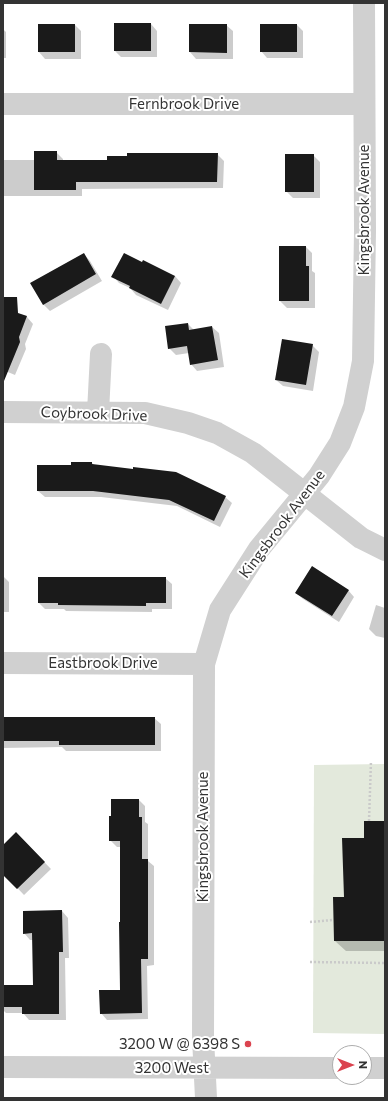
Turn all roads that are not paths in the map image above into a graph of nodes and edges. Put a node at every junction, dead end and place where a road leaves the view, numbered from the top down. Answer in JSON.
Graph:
{"nodes":[{"id":1,"x":364,"y":3,"type":"edge"},
{"id":2,"x":3,"y":104,"type":"edge"},
{"id":3,"x":364,"y":104,"type":"junction"},
{"id":4,"x":101,"y":354,"type":"dead end"},
{"id":5,"x":3,"y":412,"type":"edge"},
{"id":6,"x":98,"y":412,"type":"junction"},
{"id":7,"x":305,"y":494,"type":"junction"},
{"id":8,"x":385,"y":550,"type":"edge"},
{"id":9,"x":3,"y":663,"type":"edge"},
{"id":10,"x":204,"y":664,"type":"junction"},
{"id":11,"x":3,"y":1067,"type":"edge"},
{"id":12,"x":205,"y":1068,"type":"junction"},
{"id":13,"x":332,"y":1068,"type":"edge"},
{"id":14,"x":372,"y":1068,"type":"edge"},
{"id":15,"x":385,"y":1068,"type":"edge"},
{"id":16,"x":206,"y":1098,"type":"edge"}],
"edges":[{"from":1,"to":3,"type":"street","name":"Kingsbrook Avenue"},
{"from":2,"to":3,"type":"street","name":"Fernbrook Drive"},
{"from":3,"to":7,"type":"street","name":"Kingsbrook Avenue"},
{"from":4,"to":6,"type":"street"},
{"from":5,"to":6,"type":"street","name":"Coybrook Drive"},
{"from":6,"to":7,"type":"street","name":"Coybrook Drive"},
{"from":7,"to":8,"type":"street","name":"Coybrook Drive"},
{"from":7,"to":10,"type":"street","name":"Kingsbrook Avenue"},
{"from":9,"to":10,"type":"street","name":"Eastbrook Drive"},
{"from":10,"to":12,"type":"street","name":"Kingsbrook Avenue"},
{"from":11,"to":12,"type":"street","name":"3200 West"},
{"from":12,"to":13,"type":"street","name":"3200 West"},
{"from":12,"to":16,"type":"street","name":"Kingsbrook Avenue"},
{"from":14,"to":15,"type":"street"}]}
